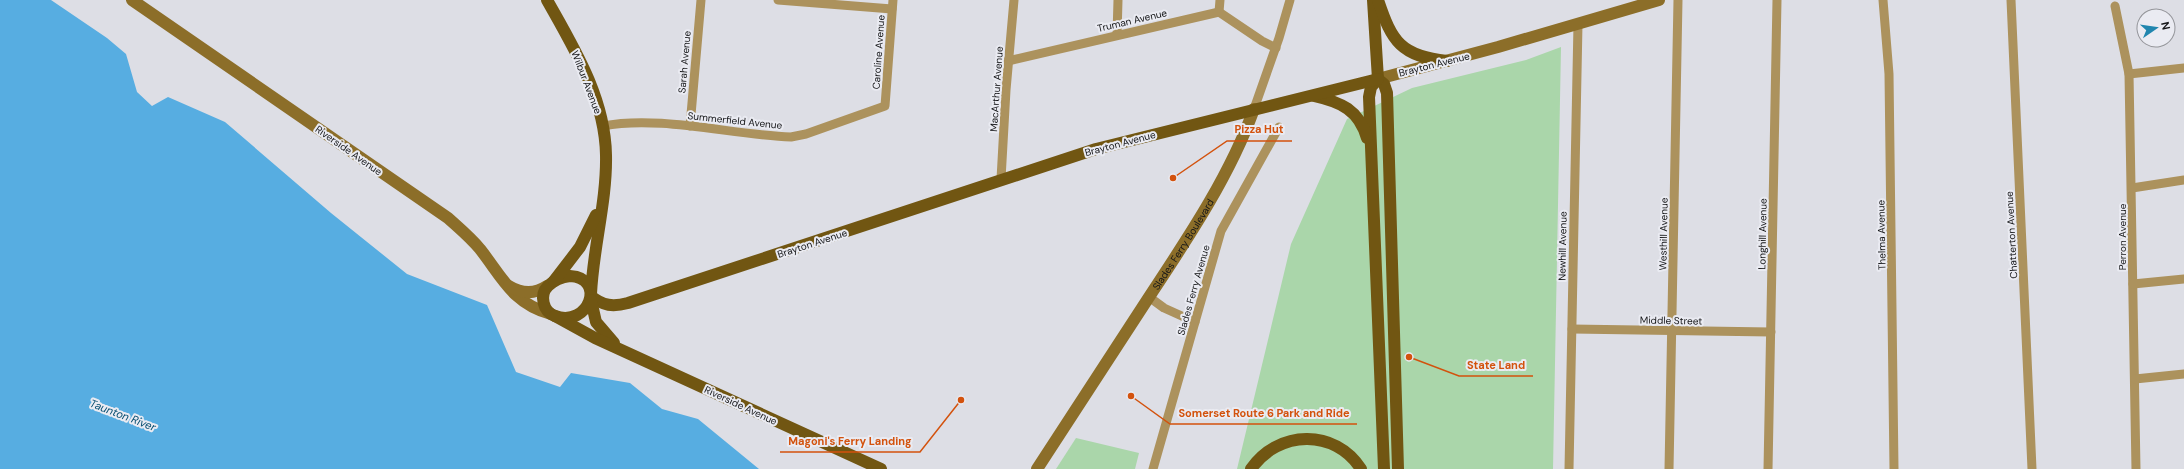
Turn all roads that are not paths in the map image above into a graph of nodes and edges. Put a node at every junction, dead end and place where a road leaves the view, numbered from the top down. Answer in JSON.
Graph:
{"nodes":[{"id":1,"x":132,"y":0,"type":"edge"},
{"id":2,"x":547,"y":0,"type":"edge"},
{"id":3,"x":701,"y":0,"type":"edge"},
{"id":4,"x":778,"y":0,"type":"edge"},
{"id":5,"x":1014,"y":0,"type":"edge"},
{"id":6,"x":1118,"y":0,"type":"edge"},
{"id":7,"x":1220,"y":0,"type":"edge"},
{"id":8,"x":1290,"y":0,"type":"edge"},
{"id":9,"x":1373,"y":0,"type":"edge"},
{"id":10,"x":1378,"y":0,"type":"edge"},
{"id":11,"x":1659,"y":0,"type":"edge"},
{"id":12,"x":1678,"y":0,"type":"edge"},
{"id":13,"x":1777,"y":0,"type":"edge"},
{"id":14,"x":1883,"y":0,"type":"edge"},
{"id":15,"x":2011,"y":0,"type":"edge"},
{"id":16,"x":1628,"y":4,"type":"edge"},
{"id":17,"x":892,"y":5,"type":"edge"},
{"id":18,"x":2115,"y":6,"type":"dead end"},
{"id":19,"x":1219,"y":12,"type":"junction"},
{"id":20,"x":1578,"y":24,"type":"junction"},
{"id":21,"x":1117,"y":35,"type":"junction"},
{"id":22,"x":1276,"y":48,"type":"junction"},
{"id":23,"x":1008,"y":61,"type":"junction"},
{"id":24,"x":1447,"y":61,"type":"junction"},
{"id":25,"x":2184,"y":68,"type":"edge"},
{"id":26,"x":2129,"y":74,"type":"junction"},
{"id":27,"x":1378,"y":78,"type":"junction"},
{"id":28,"x":1311,"y":95,"type":"junction"},
{"id":29,"x":884,"y":106,"type":"joint"},
{"id":30,"x":1254,"y":109,"type":"junction"},
{"id":31,"x":603,"y":126,"type":"junction"},
{"id":32,"x":690,"y":126,"type":"junction"},
{"id":33,"x":1279,"y":127,"type":"dead end"},
{"id":34,"x":1372,"y":158,"type":"junction"},
{"id":35,"x":1001,"y":179,"type":"junction"},
{"id":36,"x":2184,"y":180,"type":"edge"},
{"id":37,"x":2132,"y":188,"type":"junction"},
{"id":38,"x":602,"y":194,"type":"junction"},
{"id":39,"x":2184,"y":279,"type":"edge"},
{"id":40,"x":551,"y":284,"type":"junction"},
{"id":41,"x":2133,"y":284,"type":"junction"},
{"id":42,"x":507,"y":285,"type":"junction"},
{"id":43,"x":591,"y":296,"type":"junction"},
{"id":44,"x":1149,"y":297,"type":"junction"},
{"id":45,"x":553,"y":315,"type":"junction"},
{"id":46,"x":1195,"y":322,"type":"junction"},
{"id":47,"x":1572,"y":329,"type":"junction"},
{"id":48,"x":1672,"y":332,"type":"junction"},
{"id":49,"x":1771,"y":332,"type":"junction"},
{"id":50,"x":623,"y":350,"type":"junction"},
{"id":51,"x":2184,"y":374,"type":"edge"},
{"id":52,"x":2135,"y":378,"type":"junction"},
{"id":53,"x":881,"y":469,"type":"edge"},
{"id":54,"x":1037,"y":469,"type":"edge"},
{"id":55,"x":1153,"y":469,"type":"edge"},
{"id":56,"x":1251,"y":469,"type":"edge"},
{"id":57,"x":1361,"y":469,"type":"edge"},
{"id":58,"x":1384,"y":469,"type":"edge"},
{"id":59,"x":1398,"y":469,"type":"edge"},
{"id":60,"x":1569,"y":469,"type":"edge"},
{"id":61,"x":1669,"y":469,"type":"edge"},
{"id":62,"x":1768,"y":469,"type":"edge"},
{"id":63,"x":1894,"y":469,"type":"edge"},
{"id":64,"x":2032,"y":469,"type":"edge"},
{"id":65,"x":2136,"y":469,"type":"edge"}],
"edges":[{"from":1,"to":42,"type":"main road","name":"Riverside Avenue"},
{"from":2,"to":31,"type":"main road","name":"Wilbur Avenue"},
{"from":3,"to":32,"type":"street","name":"Sarah Avenue"},
{"from":4,"to":17,"type":"street"},
{"from":5,"to":23,"type":"street","name":"MacArthur Avenue"},
{"from":6,"to":21,"type":"street"},
{"from":7,"to":19,"type":"street"},
{"from":8,"to":22,"type":"street","name":"Slades Ferry Boulevard"},
{"from":9,"to":27,"type":"main road"},
{"from":10,"to":24,"type":"main road"},
{"from":11,"to":16,"type":"main road","name":"Brayton Avenue"},
{"from":12,"to":48,"type":"street","name":"Westhill Avenue"},
{"from":13,"to":49,"type":"street","name":"Longhill Avenue"},
{"from":14,"to":63,"type":"street","name":"Thelma Avenue"},
{"from":15,"to":64,"type":"street","name":"Chatterton Avenue"},
{"from":16,"to":20,"type":"main road","name":"Brayton Avenue"},
{"from":17,"to":29,"type":"street","name":"Caroline Avenue"},
{"from":18,"to":26,"type":"street","name":"Perron Avenue"},
{"from":19,"to":21,"type":"street","name":"Truman Avenue"},
{"from":19,"to":22,"type":"street"},
{"from":20,"to":24,"type":"main road","name":"Brayton Avenue"},
{"from":20,"to":47,"type":"street","name":"Newhill Avenue"},
{"from":21,"to":23,"type":"street","name":"Truman Avenue"},
{"from":22,"to":30,"type":"street","name":"Slades Ferry Boulevard"},
{"from":23,"to":35,"type":"street","name":"MacArthur Avenue"},
{"from":24,"to":27,"type":"main road","name":"Brayton Avenue"},
{"from":25,"to":26,"type":"street"},
{"from":26,"to":37,"type":"street","name":"Perron Avenue"},
{"from":27,"to":28,"type":"main road","name":"Brayton Avenue"},
{"from":27,"to":34,"type":"main road"},
{"from":27,"to":59,"type":"main road"},
{"from":28,"to":30,"type":"main road","name":"Brayton Avenue"},
{"from":28,"to":34,"type":"main road"},
{"from":29,"to":32,"type":"street","name":"Summerfield Avenue"},
{"from":30,"to":35,"type":"main road","name":"Brayton Avenue"},
{"from":30,"to":44,"type":"main road","name":"Slades Ferry Boulevard"},
{"from":31,"to":32,"type":"street","name":"Summerfield Avenue"},
{"from":31,"to":38,"type":"main road","name":"Wilbur Avenue"},
{"from":33,"to":46,"type":"street","name":"Slades Ferry Avenue"},
{"from":34,"to":58,"type":"main road"},
{"from":35,"to":43,"type":"main road","name":"Brayton Avenue"},
{"from":36,"to":37,"type":"street"},
{"from":37,"to":41,"type":"street","name":"Perron Avenue"},
{"from":38,"to":40,"type":"main road","name":"Wilbur Avenue"},
{"from":38,"to":43,"type":"main road","name":"Wilbur Avenue"},
{"from":39,"to":41,"type":"street"},
{"from":40,"to":42,"type":"main road"},
{"from":40,"to":43,"type":"main road"},
{"from":40,"to":45,"type":"main road"},
{"from":41,"to":52,"type":"street","name":"Perron Avenue"},
{"from":42,"to":45,"type":"main road","name":"Riverside Avenue"},
{"from":43,"to":45,"type":"main road"},
{"from":43,"to":50,"type":"main road","name":"Riverside Avenue"},
{"from":44,"to":46,"type":"street"},
{"from":44,"to":54,"type":"main road","name":"Slades Ferry Boulevard"},
{"from":45,"to":50,"type":"main road","name":"Riverside Avenue"},
{"from":46,"to":55,"type":"street","name":"Slades Ferry Avenue"},
{"from":47,"to":48,"type":"street","name":"Middle Street"},
{"from":47,"to":60,"type":"street","name":"Newhill Avenue"},
{"from":48,"to":49,"type":"street","name":"Middle Street"},
{"from":48,"to":61,"type":"street","name":"Westhill Avenue"},
{"from":49,"to":62,"type":"street","name":"Longhill Avenue"},
{"from":50,"to":53,"type":"main road","name":"Riverside Avenue"},
{"from":51,"to":52,"type":"street"},
{"from":52,"to":65,"type":"street","name":"Perron Avenue"},
{"from":56,"to":57,"type":"main road"}]}
